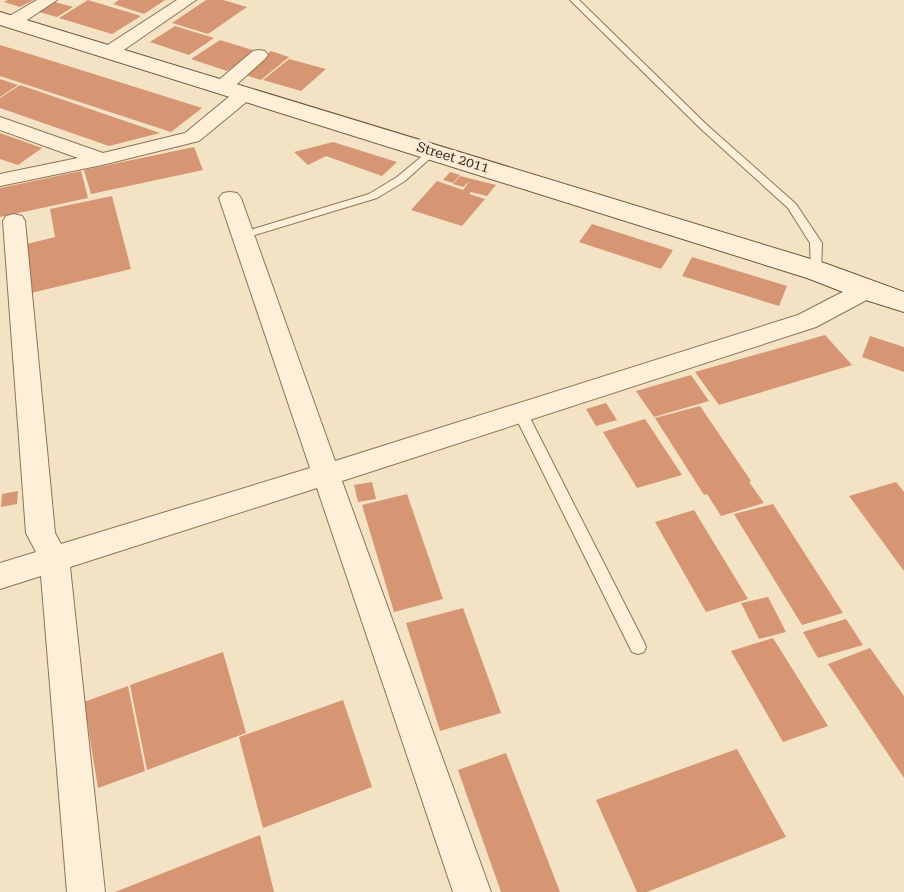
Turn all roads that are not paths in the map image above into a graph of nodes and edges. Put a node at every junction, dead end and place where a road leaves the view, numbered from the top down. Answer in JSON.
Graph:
{"nodes":[{"id":1,"x":49,"y":0,"type":"edge"},
{"id":2,"x":188,"y":0,"type":"edge"},
{"id":3,"x":574,"y":0,"type":"edge"},
{"id":4,"x":6,"y":20,"type":"edge"},
{"id":5,"x":109,"y":52,"type":"junction"},
{"id":6,"x":258,"y":55,"type":"dead end"},
{"id":7,"x":232,"y":91,"type":"junction"},
{"id":8,"x":0,"y":123,"type":"edge"},
{"id":9,"x":432,"y":151,"type":"junction"},
{"id":10,"x":102,"y":159,"type":"junction"},
{"id":11,"x":0,"y":180,"type":"edge"},
{"id":12,"x":230,"y":198,"type":"dead end"},
{"id":13,"x":14,"y":221,"type":"dead end"},
{"id":14,"x":244,"y":235,"type":"junction"},
{"id":15,"x":818,"y":271,"type":"junction"},
{"id":16,"x":866,"y":291,"type":"junction"},
{"id":17,"x":904,"y":302,"type":"edge"},
{"id":18,"x":521,"y":414,"type":"junction"},
{"id":19,"x":328,"y":473,"type":"junction"},
{"id":20,"x":54,"y":559,"type":"junction"},
{"id":21,"x":0,"y":576,"type":"edge"},
{"id":22,"x":638,"y":647,"type":"dead end"},
{"id":23,"x":86,"y":892,"type":"edge"},
{"id":24,"x":472,"y":892,"type":"edge"}],
"edges":[{"from":1,"to":4,"type":"street"},
{"from":2,"to":5,"type":"street"},
{"from":3,"to":15,"type":"lane"},
{"from":4,"to":5,"type":"main road","name":"Street 2011"},
{"from":5,"to":7,"type":"main road","name":"Street 2011"},
{"from":6,"to":7,"type":"street"},
{"from":7,"to":9,"type":"main road","name":"Street 2011"},
{"from":7,"to":10,"type":"street"},
{"from":8,"to":10,"type":"street"},
{"from":9,"to":14,"type":"lane"},
{"from":9,"to":15,"type":"main road","name":"Street 2011"},
{"from":10,"to":11,"type":"street"},
{"from":12,"to":14,"type":"street"},
{"from":13,"to":20,"type":"street"},
{"from":14,"to":19,"type":"street"},
{"from":15,"to":16,"type":"main road","name":"Street 2011"},
{"from":16,"to":17,"type":"main road","name":"Street 2011"},
{"from":16,"to":18,"type":"street"},
{"from":18,"to":19,"type":"street"},
{"from":18,"to":22,"type":"lane"},
{"from":19,"to":20,"type":"street"},
{"from":19,"to":24,"type":"street"},
{"from":20,"to":21,"type":"street"},
{"from":20,"to":23,"type":"street"}]}
